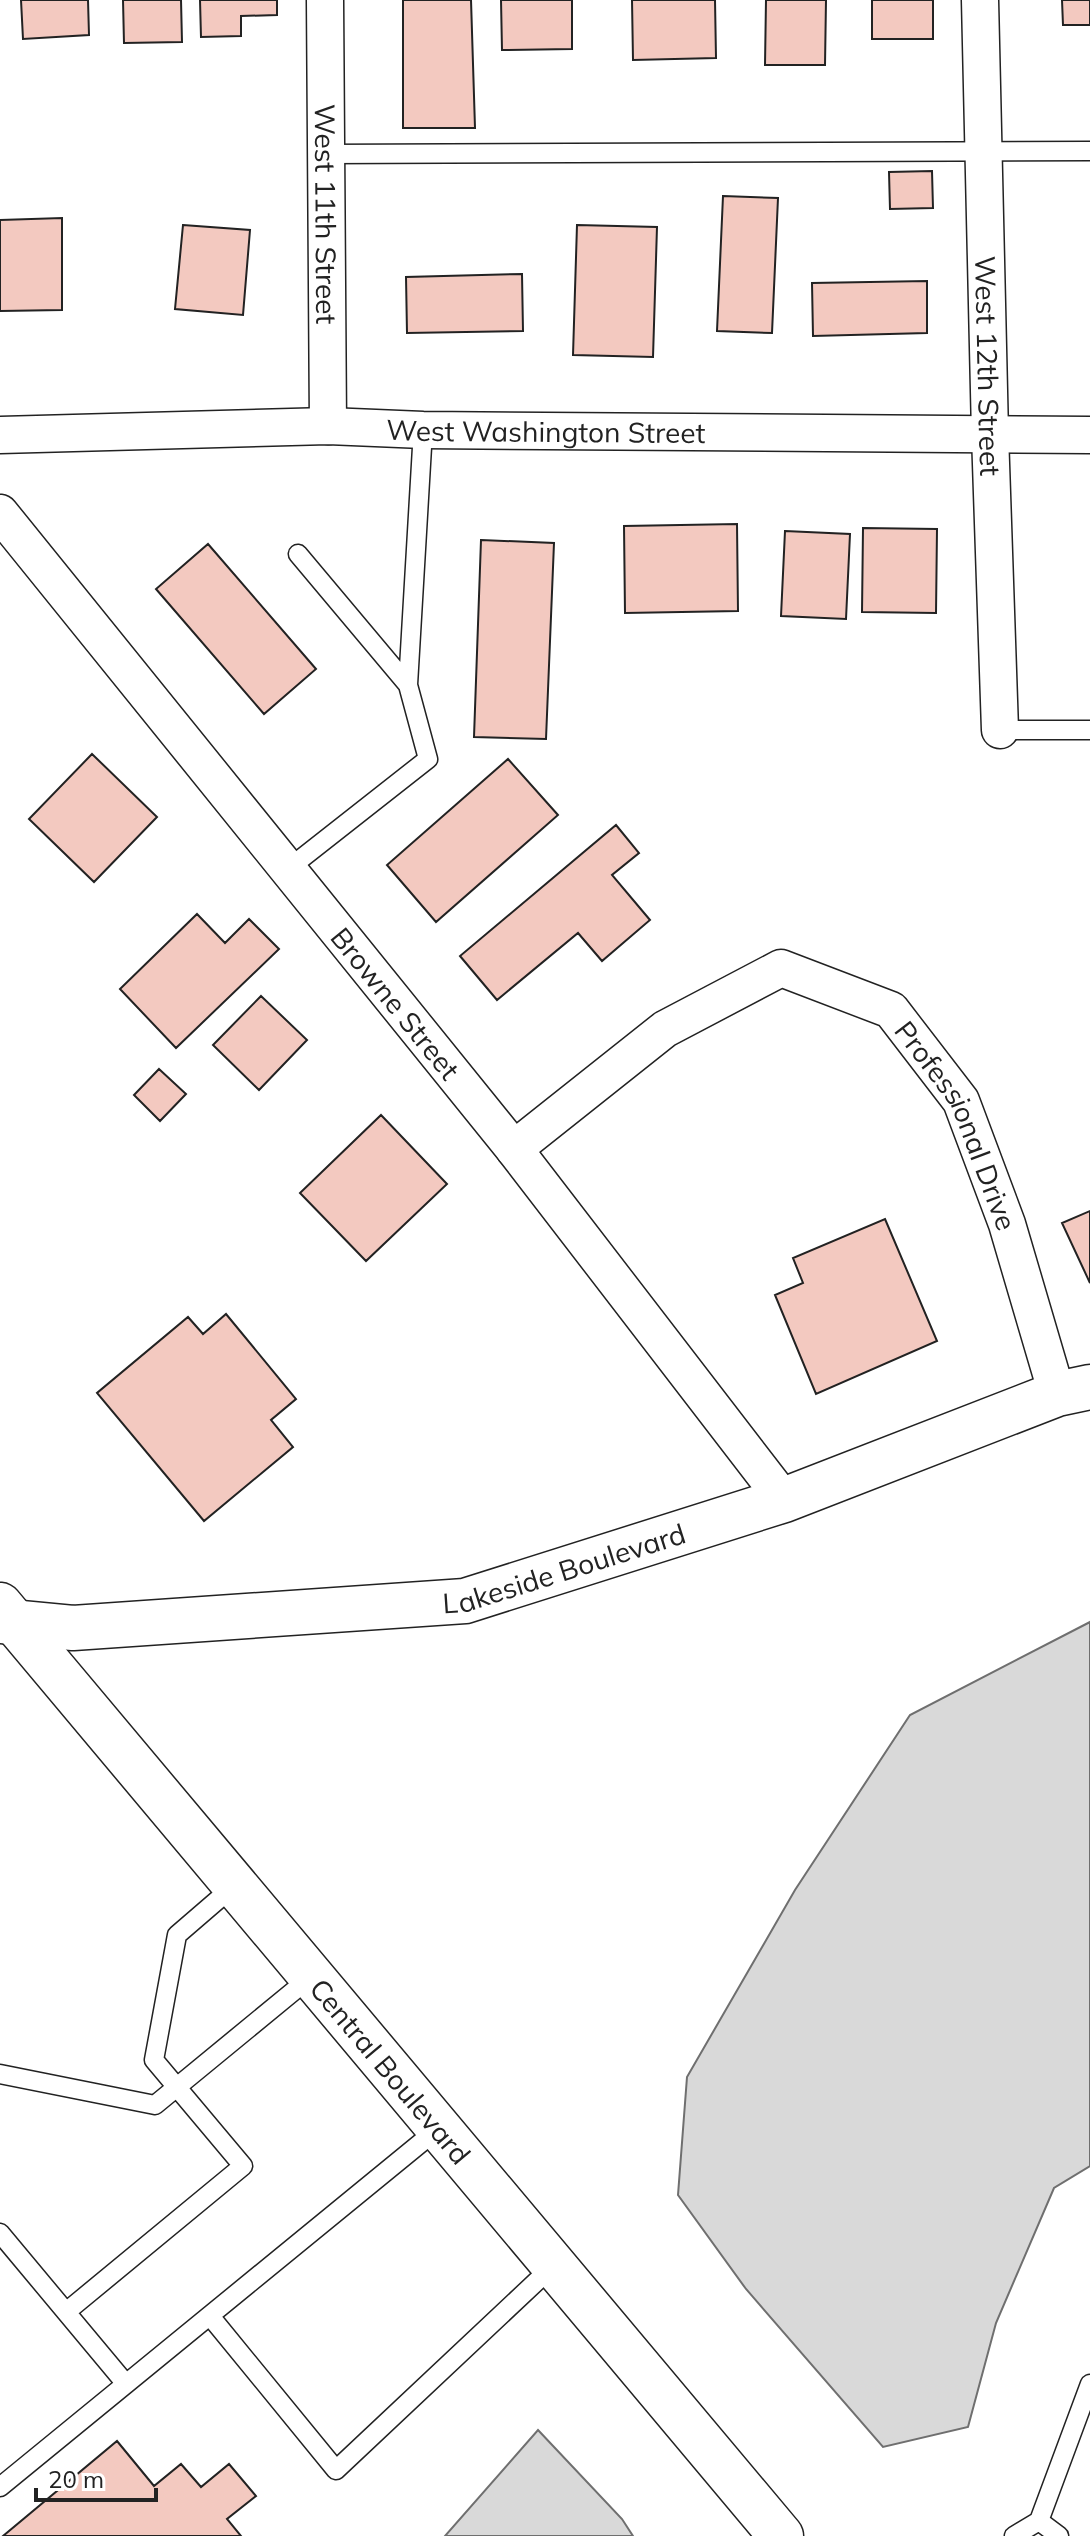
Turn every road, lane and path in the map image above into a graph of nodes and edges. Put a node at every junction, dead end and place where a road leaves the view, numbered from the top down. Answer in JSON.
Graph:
{"nodes":[{"id":1,"x":325,"y":0,"type":"edge"},
{"id":2,"x":980,"y":0,"type":"edge"},
{"id":3,"x":983,"y":150,"type":"junction"},
{"id":4,"x":1090,"y":151,"type":"edge"},
{"id":5,"x":326,"y":154,"type":"junction"},
{"id":6,"x":328,"y":426,"type":"junction"},
{"id":7,"x":423,"y":430,"type":"junction"},
{"id":8,"x":990,"y":434,"type":"junction"},
{"id":9,"x":0,"y":435,"type":"edge"},
{"id":10,"x":1090,"y":435,"type":"edge"},
{"id":11,"x":0,"y":513,"type":"edge"},
{"id":12,"x":298,"y":554,"type":"dead end"},
{"id":13,"x":408,"y":685,"type":"junction"},
{"id":14,"x":1000,"y":730,"type":"joint"},
{"id":15,"x":1090,"y":730,"type":"edge"},
{"id":16,"x":288,"y":869,"type":"junction"},
{"id":17,"x":514,"y":1149,"type":"junction"},
{"id":18,"x":1074,"y":1390,"type":"edge"},
{"id":19,"x":784,"y":1500,"type":"junction"},
{"id":20,"x":4,"y":1616,"type":"edge"},
{"id":21,"x":235,"y":1885,"type":"junction"},
{"id":22,"x":312,"y":1976,"type":"junction"},
{"id":23,"x":0,"y":2074,"type":"edge"},
{"id":24,"x":177,"y":2086,"type":"junction"},
{"id":25,"x":439,"y":2128,"type":"junction"},
{"id":26,"x":0,"y":2233,"type":"edge"},
{"id":27,"x":554,"y":2265,"type":"junction"},
{"id":28,"x":66,"y":2312,"type":"junction"},
{"id":29,"x":210,"y":2316,"type":"junction"},
{"id":30,"x":126,"y":2384,"type":"junction"},
{"id":31,"x":1090,"y":2384,"type":"edge"},
{"id":32,"x":0,"y":2487,"type":"edge"},
{"id":33,"x":1039,"y":2521,"type":"junction"},
{"id":34,"x":781,"y":2536,"type":"edge"},
{"id":35,"x":1014,"y":2536,"type":"edge"},
{"id":36,"x":1059,"y":2536,"type":"edge"}],
"edges":[{"from":1,"to":5,"type":"street","name":"West 11th Street"},
{"from":2,"to":3,"type":"street","name":"West 12th Street"},
{"from":3,"to":4,"type":"lane"},
{"from":3,"to":5,"type":"lane"},
{"from":3,"to":8,"type":"street","name":"West 12th Street"},
{"from":5,"to":6,"type":"street","name":"West 11th Street"},
{"from":6,"to":7,"type":"street","name":"West Washington Street"},
{"from":6,"to":9,"type":"street","name":"West Washington Street"},
{"from":7,"to":8,"type":"street","name":"West Washington Street"},
{"from":7,"to":13,"type":"lane"},
{"from":8,"to":10,"type":"street","name":"West Washington Street"},
{"from":8,"to":14,"type":"street","name":"West 12th Street"},
{"from":11,"to":16,"type":"street","name":"Browne Street"},
{"from":12,"to":13,"type":"lane"},
{"from":13,"to":16,"type":"lane"},
{"from":14,"to":15,"type":"lane"},
{"from":16,"to":17,"type":"street","name":"Browne Street"},
{"from":17,"to":18,"type":"street","name":"Professional Drive"},
{"from":17,"to":19,"type":"street","name":"Browne Street"},
{"from":18,"to":19,"type":"main road","name":"Lakeside Boulevard"},
{"from":19,"to":20,"type":"main road","name":"Lakeside Boulevard"},
{"from":20,"to":21,"type":"main road","name":"Central Boulevard"},
{"from":21,"to":22,"type":"main road","name":"Central Boulevard"},
{"from":21,"to":24,"type":"lane"},
{"from":22,"to":24,"type":"lane"},
{"from":22,"to":25,"type":"main road","name":"Central Boulevard"},
{"from":23,"to":24,"type":"lane"},
{"from":24,"to":28,"type":"lane"},
{"from":25,"to":27,"type":"main road","name":"Central Boulevard"},
{"from":25,"to":29,"type":"lane"},
{"from":26,"to":28,"type":"lane"},
{"from":27,"to":29,"type":"lane"},
{"from":27,"to":34,"type":"main road","name":"Central Boulevard"},
{"from":28,"to":30,"type":"lane"},
{"from":29,"to":30,"type":"lane"},
{"from":30,"to":32,"type":"lane"},
{"from":31,"to":33,"type":"lane"},
{"from":33,"to":35,"type":"lane"},
{"from":33,"to":36,"type":"lane"}]}
